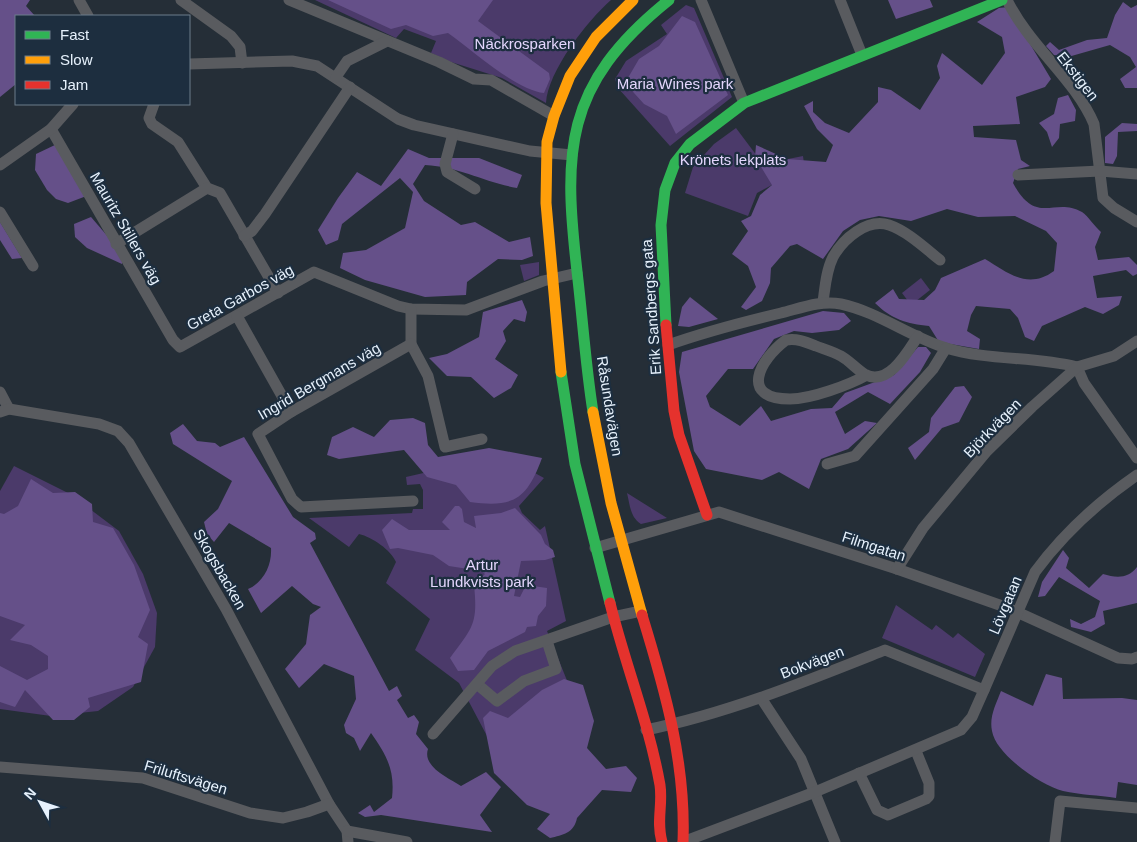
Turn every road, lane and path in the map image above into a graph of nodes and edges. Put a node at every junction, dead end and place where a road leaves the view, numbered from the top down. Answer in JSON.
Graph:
{"nodes":[{"id":1,"x":79,"y":0,"type":"edge"},
{"id":2,"x":181,"y":0,"type":"edge"},
{"id":3,"x":289,"y":0,"type":"edge"},
{"id":4,"x":632,"y":0,"type":"edge"},
{"id":5,"x":669,"y":0,"type":"edge"},
{"id":6,"x":701,"y":0,"type":"edge"},
{"id":7,"x":840,"y":0,"type":"edge"},
{"id":8,"x":1002,"y":0,"type":"edge"},
{"id":9,"x":1007,"y":0,"type":"edge"},
{"id":10,"x":87,"y":15,"type":"edge"},
{"id":11,"x":387,"y":41,"type":"junction"},
{"id":12,"x":862,"y":55,"type":"junction"},
{"id":13,"x":190,"y":64,"type":"edge"},
{"id":14,"x":242,"y":64,"type":"junction"},
{"id":15,"x":336,"y":77,"type":"junction"},
{"id":16,"x":350,"y":87,"type":"junction"},
{"id":17,"x":744,"y":103,"type":"junction"},
{"id":18,"x":72,"y":105,"type":"edge"},
{"id":19,"x":154,"y":105,"type":"edge"},
{"id":20,"x":554,"y":116,"type":"junction"},
{"id":21,"x":51,"y":129,"type":"junction"},
{"id":22,"x":453,"y":134,"type":"junction"},
{"id":23,"x":546,"y":153,"type":"junction"},
{"id":24,"x":572,"y":155,"type":"junction"},
{"id":25,"x":0,"y":165,"type":"edge"},
{"id":26,"x":1100,"y":171,"type":"junction"},
{"id":27,"x":1137,"y":174,"type":"edge"},
{"id":28,"x":1018,"y":175,"type":"dead end"},
{"id":29,"x":208,"y":188,"type":"junction"},
{"id":30,"x":475,"y":188,"type":"dead end"},
{"id":31,"x":0,"y":212,"type":"edge"},
{"id":32,"x":1137,"y":222,"type":"edge"},
{"id":33,"x":244,"y":236,"type":"junction"},
{"id":34,"x":116,"y":244,"type":"junction"},
{"id":35,"x":940,"y":260,"type":"dead end"},
{"id":36,"x":33,"y":266,"type":"dead end"},
{"id":37,"x":577,"y":273,"type":"junction"},
{"id":38,"x":554,"y":278,"type":"junction"},
{"id":39,"x":278,"y":293,"type":"junction"},
{"id":40,"x":823,"y":302,"type":"junction"},
{"id":41,"x":412,"y":309,"type":"junction"},
{"id":42,"x":237,"y":316,"type":"junction"},
{"id":43,"x":918,"y":336,"type":"junction"},
{"id":44,"x":1137,"y":341,"type":"edge"},
{"id":45,"x":175,"y":342,"type":"joint"},
{"id":46,"x":411,"y":344,"type":"junction"},
{"id":47,"x":668,"y":345,"type":"junction"},
{"id":48,"x":946,"y":348,"type":"junction"},
{"id":49,"x":1077,"y":367,"type":"junction"},
{"id":50,"x":867,"y":375,"type":"junction"},
{"id":51,"x":0,"y":392,"type":"edge"},
{"id":52,"x":5,"y":410,"type":"edge"},
{"id":53,"x":292,"y":412,"type":"junction"},
{"id":54,"x":482,"y":439,"type":"dead end"},
{"id":55,"x":1137,"y":458,"type":"edge"},
{"id":56,"x":827,"y":464,"type":"dead end"},
{"id":57,"x":1137,"y":475,"type":"edge"},
{"id":58,"x":413,"y":501,"type":"dead end"},
{"id":59,"x":707,"y":515,"type":"junction"},
{"id":60,"x":621,"y":541,"type":"junction"},
{"id":61,"x":595,"y":548,"type":"junction"},
{"id":62,"x":896,"y":569,"type":"junction"},
{"id":63,"x":640,"y":611,"type":"junction"},
{"id":64,"x":1019,"y":612,"type":"junction"},
{"id":65,"x":613,"y":617,"type":"junction"},
{"id":66,"x":547,"y":641,"type":"junction"},
{"id":67,"x":1137,"y":657,"type":"edge"},
{"id":68,"x":477,"y":684,"type":"junction"},
{"id":69,"x":984,"y":690,"type":"junction"},
{"id":70,"x":761,"y":698,"type":"junction"},
{"id":71,"x":672,"y":725,"type":"junction"},
{"id":72,"x":646,"y":730,"type":"junction"},
{"id":73,"x":433,"y":734,"type":"dead end"},
{"id":74,"x":916,"y":751,"type":"junction"},
{"id":75,"x":0,"y":767,"type":"edge"},
{"id":76,"x":859,"y":773,"type":"junction"},
{"id":77,"x":815,"y":792,"type":"junction"},
{"id":78,"x":329,"y":804,"type":"junction"},
{"id":79,"x":1137,"y":808,"type":"edge"},
{"id":80,"x":348,"y":836,"type":"edge"},
{"id":81,"x":408,"y":842,"type":"edge"},
{"id":82,"x":662,"y":842,"type":"edge"},
{"id":83,"x":683,"y":842,"type":"edge"},
{"id":84,"x":835,"y":842,"type":"edge"},
{"id":85,"x":1055,"y":842,"type":"edge"}],
"edges":[{"from":1,"to":10,"type":"street"},
{"from":2,"to":14,"type":"street"},
{"from":3,"to":11,"type":"street"},
{"from":4,"to":20,"type":"street"},
{"from":5,"to":24,"type":"street","name":"Råsundavägen"},
{"from":6,"to":17,"type":"street"},
{"from":7,"to":12,"type":"street"},
{"from":8,"to":12,"type":"street","name":"Erik Sandbergs gata"},
{"from":9,"to":26,"type":"street","name":"Ekstigen"},
{"from":11,"to":15,"type":"street"},
{"from":11,"to":20,"type":"street"},
{"from":12,"to":17,"type":"street","name":"Erik Sandbergs gata"},
{"from":13,"to":14,"type":"street"},
{"from":14,"to":15,"type":"street"},
{"from":15,"to":16,"type":"street"},
{"from":16,"to":22,"type":"street"},
{"from":16,"to":33,"type":"street"},
{"from":17,"to":47,"type":"street","name":"Erik Sandbergs gata"},
{"from":18,"to":21,"type":"street"},
{"from":19,"to":29,"type":"street"},
{"from":20,"to":23,"type":"street"},
{"from":21,"to":25,"type":"street"},
{"from":21,"to":34,"type":"street","name":"Mauritz Stillers väg"},
{"from":22,"to":23,"type":"street"},
{"from":22,"to":30,"type":"street"},
{"from":23,"to":24,"type":"street"},
{"from":23,"to":38,"type":"street"},
{"from":24,"to":37,"type":"street","name":"Råsundavägen"},
{"from":26,"to":27,"type":"street"},
{"from":26,"to":28,"type":"street"},
{"from":26,"to":32,"type":"street","name":"Ekstigen"},
{"from":29,"to":33,"type":"street"},
{"from":29,"to":34,"type":"street"},
{"from":31,"to":36,"type":"street"},
{"from":33,"to":39,"type":"street"},
{"from":34,"to":45,"type":"street","name":"Mauritz Stillers väg"},
{"from":35,"to":40,"type":"street"},
{"from":37,"to":38,"type":"street","name":"Greta Garbos väg"},
{"from":37,"to":60,"type":"street","name":"Råsundavägen"},
{"from":38,"to":41,"type":"street","name":"Greta Garbos väg"},
{"from":38,"to":61,"type":"street"},
{"from":39,"to":41,"type":"street","name":"Greta Garbos väg"},
{"from":39,"to":42,"type":"street","name":"Greta Garbos väg"},
{"from":40,"to":43,"type":"street"},
{"from":40,"to":47,"type":"street"},
{"from":41,"to":46,"type":"street"},
{"from":42,"to":45,"type":"street","name":"Greta Garbos väg"},
{"from":42,"to":53,"type":"street"},
{"from":43,"to":48,"type":"street"},
{"from":43,"to":50,"type":"street"},
{"from":44,"to":49,"type":"street","name":"Björkvägen"},
{"from":46,"to":53,"type":"street","name":"Ingrid Bergmans väg"},
{"from":46,"to":54,"type":"street"},
{"from":47,"to":59,"type":"street","name":"Erik Sandbergs gata"},
{"from":48,"to":49,"type":"street"},
{"from":48,"to":56,"type":"street"},
{"from":49,"to":55,"type":"street"},
{"from":49,"to":62,"type":"street","name":"Björkvägen"},
{"from":50,"to":50,"type":"street"},
{"from":51,"to":52,"type":"street","name":"Skogsbacken"},
{"from":52,"to":78,"type":"street","name":"Skogsbacken"},
{"from":53,"to":58,"type":"street","name":"Ingrid Bergmans väg"},
{"from":57,"to":64,"type":"street","name":"Lövgatan"},
{"from":59,"to":60,"type":"street","name":"Filmgatan"},
{"from":59,"to":62,"type":"street","name":"Filmgatan"},
{"from":60,"to":61,"type":"street","name":"Filmgatan"},
{"from":60,"to":63,"type":"street","name":"Råsundavägen"},
{"from":61,"to":65,"type":"street"},
{"from":62,"to":64,"type":"street","name":"Filmgatan"},
{"from":63,"to":65,"type":"street"},
{"from":63,"to":71,"type":"street","name":"Råsundavägen"},
{"from":64,"to":67,"type":"street","name":"Filmgatan"},
{"from":64,"to":69,"type":"street","name":"Lövgatan"},
{"from":65,"to":66,"type":"street"},
{"from":65,"to":72,"type":"street"},
{"from":66,"to":68,"type":"street"},
{"from":66,"to":68,"type":"street"},
{"from":68,"to":73,"type":"street"},
{"from":69,"to":70,"type":"street","name":"Bokvägen"},
{"from":69,"to":74,"type":"street","name":"Lövgatan"},
{"from":70,"to":71,"type":"street","name":"Bokvägen"},
{"from":70,"to":77,"type":"street"},
{"from":71,"to":72,"type":"street","name":"Bokvägen"},
{"from":71,"to":83,"type":"street","name":"Råsundavägen"},
{"from":72,"to":82,"type":"street"},
{"from":74,"to":76,"type":"street","name":"Lövgatan"},
{"from":74,"to":76,"type":"street"},
{"from":75,"to":78,"type":"street","name":"Friluftsvägen"},
{"from":76,"to":77,"type":"street","name":"Lövgatan"},
{"from":77,"to":83,"type":"street","name":"Lövgatan"},
{"from":77,"to":84,"type":"street"},
{"from":78,"to":80,"type":"street","name":"Skogsbacken"},
{"from":79,"to":85,"type":"street"},
{"from":80,"to":81,"type":"street"}]}
